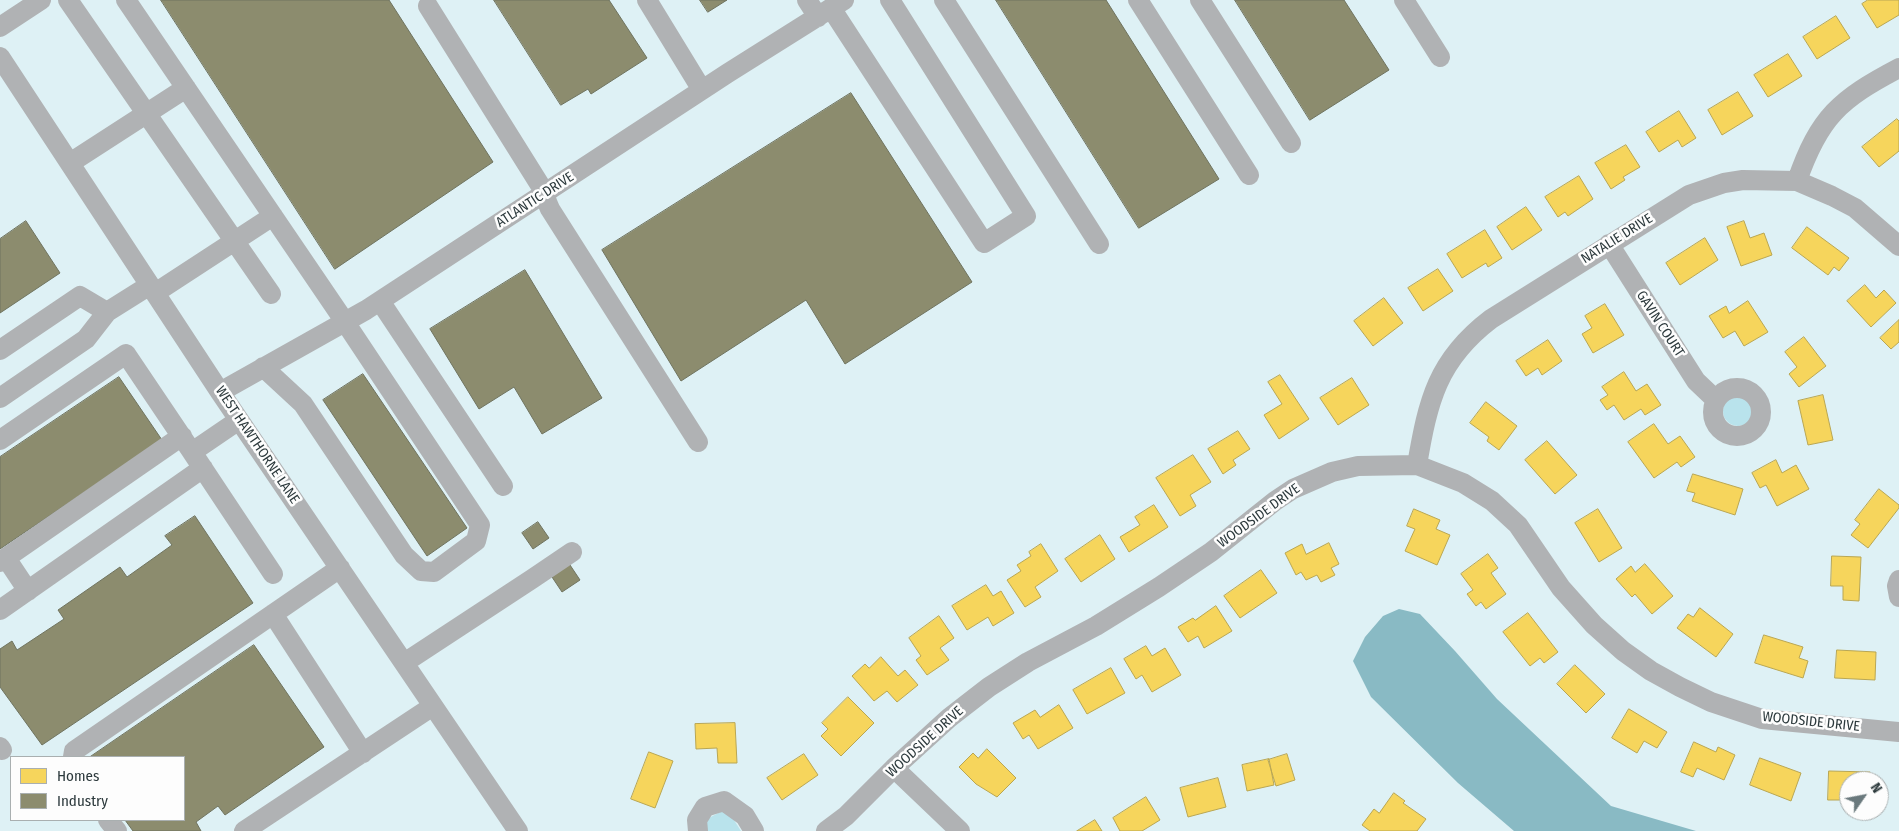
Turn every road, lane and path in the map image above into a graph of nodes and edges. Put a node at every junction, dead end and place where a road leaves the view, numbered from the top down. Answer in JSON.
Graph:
{"nodes":[{"id":1,"x":41,"y":0,"type":"edge"},
{"id":2,"x":68,"y":0,"type":"edge"},
{"id":3,"x":126,"y":0,"type":"edge"},
{"id":4,"x":647,"y":0,"type":"edge"},
{"id":5,"x":807,"y":0,"type":"edge"},
{"id":6,"x":890,"y":0,"type":"edge"},
{"id":7,"x":944,"y":0,"type":"edge"},
{"id":8,"x":1138,"y":0,"type":"edge"},
{"id":9,"x":1200,"y":0,"type":"edge"},
{"id":10,"x":1404,"y":0,"type":"edge"},
{"id":11,"x":428,"y":6,"type":"dead end"},
{"id":12,"x":831,"y":8,"type":"edge"},
{"id":13,"x":0,"y":27,"type":"edge"},
{"id":14,"x":1440,"y":56,"type":"dead end"},
{"id":15,"x":0,"y":57,"type":"edge"},
{"id":16,"x":1899,"y":68,"type":"edge"},
{"id":17,"x":186,"y":88,"type":"junction"},
{"id":18,"x":702,"y":90,"type":"junction"},
{"id":19,"x":146,"y":114,"type":"junction"},
{"id":20,"x":1291,"y":144,"type":"dead end"},
{"id":21,"x":70,"y":163,"type":"junction"},
{"id":22,"x":1249,"y":175,"type":"dead end"},
{"id":23,"x":1797,"y":181,"type":"junction"},
{"id":24,"x":546,"y":193,"type":"junction"},
{"id":25,"x":273,"y":216,"type":"junction"},
{"id":26,"x":234,"y":241,"type":"junction"},
{"id":27,"x":1099,"y":244,"type":"dead end"},
{"id":28,"x":1609,"y":244,"type":"junction"},
{"id":29,"x":1899,"y":246,"type":"edge"},
{"id":30,"x":152,"y":289,"type":"junction"},
{"id":31,"x":271,"y":294,"type":"dead end"},
{"id":32,"x":380,"y":301,"type":"junction"},
{"id":33,"x":107,"y":312,"type":"junction"},
{"id":34,"x":345,"y":322,"type":"junction"},
{"id":35,"x":0,"y":350,"type":"edge"},
{"id":36,"x":263,"y":367,"type":"junction"},
{"id":37,"x":220,"y":392,"type":"junction"},
{"id":38,"x":0,"y":398,"type":"edge"},
{"id":39,"x":1716,"y":400,"type":"dead end"},
{"id":40,"x":239,"y":420,"type":"junction"},
{"id":41,"x":0,"y":440,"type":"edge"},
{"id":42,"x":698,"y":442,"type":"dead end"},
{"id":43,"x":192,"y":452,"type":"junction"},
{"id":44,"x":1417,"y":465,"type":"junction"},
{"id":45,"x":503,"y":486,"type":"dead end"},
{"id":46,"x":572,"y":552,"type":"dead end"},
{"id":47,"x":3,"y":560,"type":"edge"},
{"id":48,"x":340,"y":568,"type":"junction"},
{"id":49,"x":273,"y":574,"type":"dead end"},
{"id":50,"x":1899,"y":580,"type":"edge"},
{"id":51,"x":28,"y":591,"type":"junction"},
{"id":52,"x":1899,"y":596,"type":"edge"},
{"id":53,"x":0,"y":610,"type":"edge"},
{"id":54,"x":273,"y":614,"type":"junction"},
{"id":55,"x":404,"y":663,"type":"junction"},
{"id":56,"x":433,"y":706,"type":"junction"},
{"id":57,"x":1899,"y":732,"type":"edge"},
{"id":58,"x":363,"y":753,"type":"junction"},
{"id":59,"x":74,"y":756,"type":"edge"},
{"id":60,"x":894,"y":768,"type":"junction"},
{"id":61,"x":109,"y":821,"type":"edge"},
{"id":62,"x":117,"y":831,"type":"edge"},
{"id":63,"x":244,"y":831,"type":"edge"},
{"id":64,"x":518,"y":831,"type":"edge"},
{"id":65,"x":698,"y":831,"type":"edge"},
{"id":66,"x":754,"y":831,"type":"edge"},
{"id":67,"x":826,"y":831,"type":"edge"},
{"id":68,"x":960,"y":831,"type":"edge"}],
"edges":[{"from":1,"to":13,"type":"street"},
{"from":2,"to":19,"type":"street"},
{"from":3,"to":17,"type":"street"},
{"from":4,"to":18,"type":"street"},
{"from":5,"to":12,"type":"street"},
{"from":6,"to":12,"type":"street"},
{"from":7,"to":27,"type":"street"},
{"from":8,"to":22,"type":"street"},
{"from":9,"to":20,"type":"street"},
{"from":10,"to":14,"type":"street"},
{"from":11,"to":24,"type":"street"},
{"from":12,"to":18,"type":"street","name":"ATLANTIC DRIVE"},
{"from":15,"to":21,"type":"street","name":"WEST HAWTHORNE LANE"},
{"from":16,"to":23,"type":"street"},
{"from":17,"to":19,"type":"street"},
{"from":17,"to":25,"type":"street"},
{"from":18,"to":24,"type":"street","name":"ATLANTIC DRIVE"},
{"from":19,"to":21,"type":"street"},
{"from":19,"to":26,"type":"street"},
{"from":21,"to":30,"type":"street","name":"WEST HAWTHORNE LANE"},
{"from":23,"to":28,"type":"street","name":"NATALIE DRIVE"},
{"from":23,"to":29,"type":"street","name":"NATALIE DRIVE"},
{"from":24,"to":32,"type":"street","name":"ATLANTIC DRIVE"},
{"from":24,"to":42,"type":"street"},
{"from":25,"to":26,"type":"street"},
{"from":25,"to":34,"type":"street"},
{"from":26,"to":30,"type":"street"},
{"from":26,"to":31,"type":"street"},
{"from":28,"to":39,"type":"street","name":"GAVIN COURT"},
{"from":28,"to":44,"type":"street","name":"NATALIE DRIVE"},
{"from":30,"to":33,"type":"street"},
{"from":30,"to":37,"type":"street","name":"WEST HAWTHORNE LANE"},
{"from":32,"to":34,"type":"street","name":"ATLANTIC DRIVE"},
{"from":32,"to":45,"type":"street"},
{"from":33,"to":35,"type":"street"},
{"from":33,"to":38,"type":"street"},
{"from":34,"to":36,"type":"street","name":"ATLANTIC DRIVE"},
{"from":34,"to":36,"type":"street"},
{"from":36,"to":37,"type":"street","name":"ATLANTIC DRIVE"},
{"from":37,"to":40,"type":"street","name":"WEST HAWTHORNE LANE"},
{"from":40,"to":43,"type":"street"},
{"from":40,"to":48,"type":"street","name":"WEST HAWTHORNE LANE"},
{"from":41,"to":43,"type":"street"},
{"from":43,"to":47,"type":"street"},
{"from":43,"to":49,"type":"street"},
{"from":43,"to":51,"type":"street"},
{"from":44,"to":57,"type":"street","name":"WOODSIDE DRIVE"},
{"from":44,"to":60,"type":"street","name":"WOODSIDE DRIVE"},
{"from":46,"to":55,"type":"street"},
{"from":47,"to":51,"type":"street"},
{"from":48,"to":54,"type":"street"},
{"from":48,"to":55,"type":"street","name":"WEST HAWTHORNE LANE"},
{"from":50,"to":52,"type":"street"},
{"from":51,"to":53,"type":"street"},
{"from":54,"to":58,"type":"street"},
{"from":54,"to":59,"type":"street"},
{"from":55,"to":56,"type":"street","name":"WEST HAWTHORNE LANE"},
{"from":56,"to":58,"type":"street"},
{"from":56,"to":64,"type":"street","name":"WEST HAWTHORNE LANE"},
{"from":58,"to":63,"type":"street"},
{"from":60,"to":67,"type":"street","name":"WOODSIDE DRIVE"},
{"from":60,"to":68,"type":"street"},
{"from":61,"to":62,"type":"street"},
{"from":65,"to":66,"type":"street"}]}
